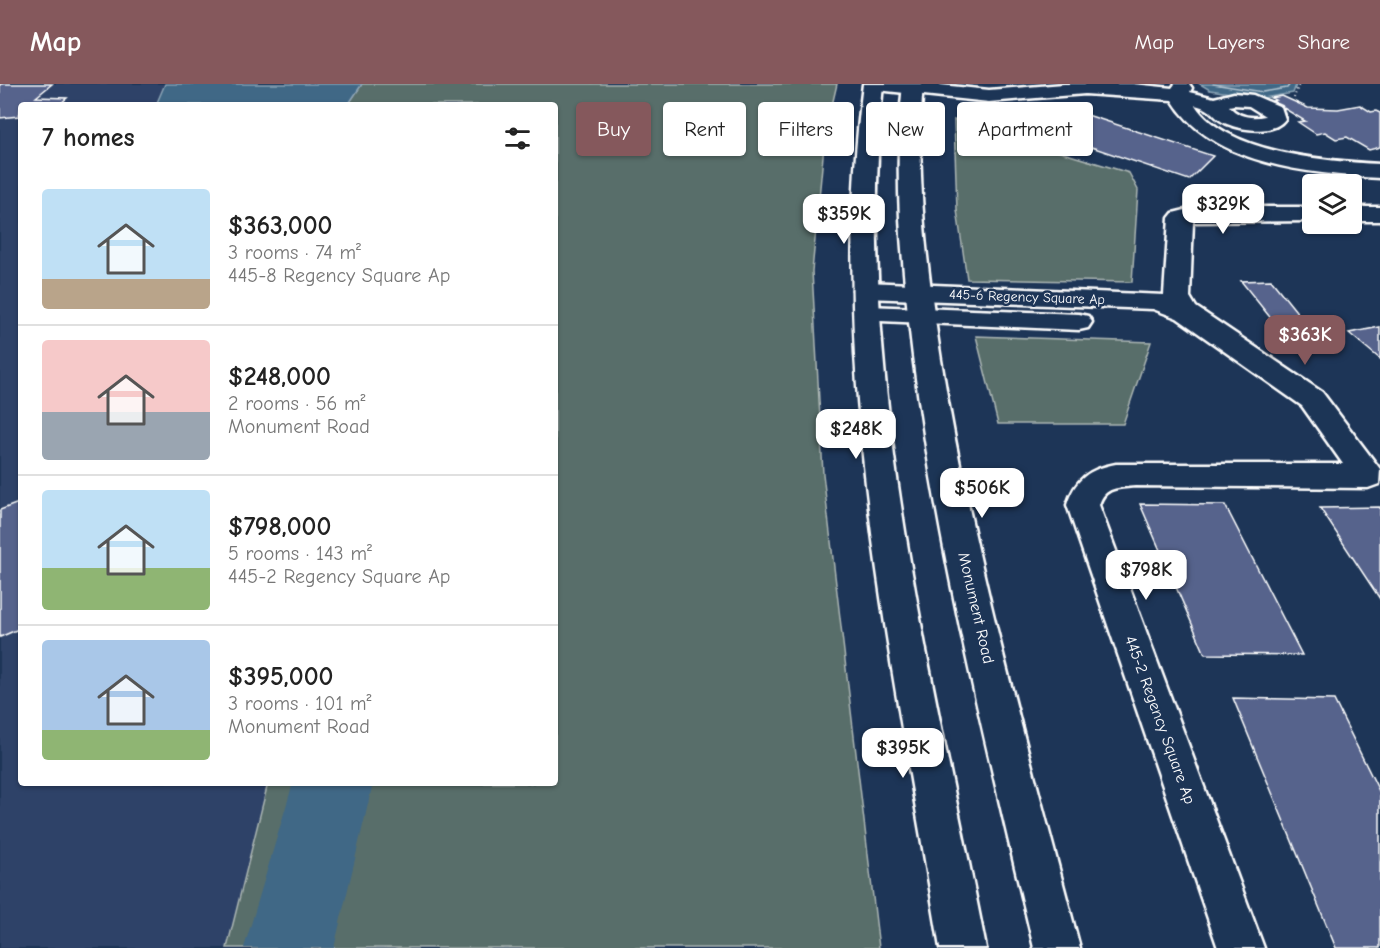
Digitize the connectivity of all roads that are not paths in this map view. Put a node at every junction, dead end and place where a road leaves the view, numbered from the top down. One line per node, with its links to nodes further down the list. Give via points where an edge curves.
1 (873, 84): 10 (street, via 867,146)
2 (878, 84): 3 (street)
3 (912, 86): 4 (street, via 989,96 1085,88); 11 (street, Monument Road, via 911,189)
4 (1182, 90): 5 (street); 6 (street, via 1185,110 1202,128 1224,141 1311,163)
5 (1219, 105)
6 (1380, 171)
7 (1302, 214): 12 (street, via 1197,214 1181,218 1177,297)
8 (1362, 214): 9 (street)
9 (1380, 214)
10 (867, 302): 11 (street, 445-6 Regency Square Ap); 14 (street, via 872,393 897,580)
11 (920, 305): 12 (street, 445-6 Regency Square Ap, via 1052,310 1156,324); 15 (street, Monument Road, via 926,362 949,486)
12 (1186, 312): 13 (street, via 1312,399)
13 (1366, 457): 16 (street, 445-2 Regency Square Ap, via 1135,474 1098,480 1086,490 1083,506)
14 (963, 948)
15 (1057, 948)
16 (1241, 948)

